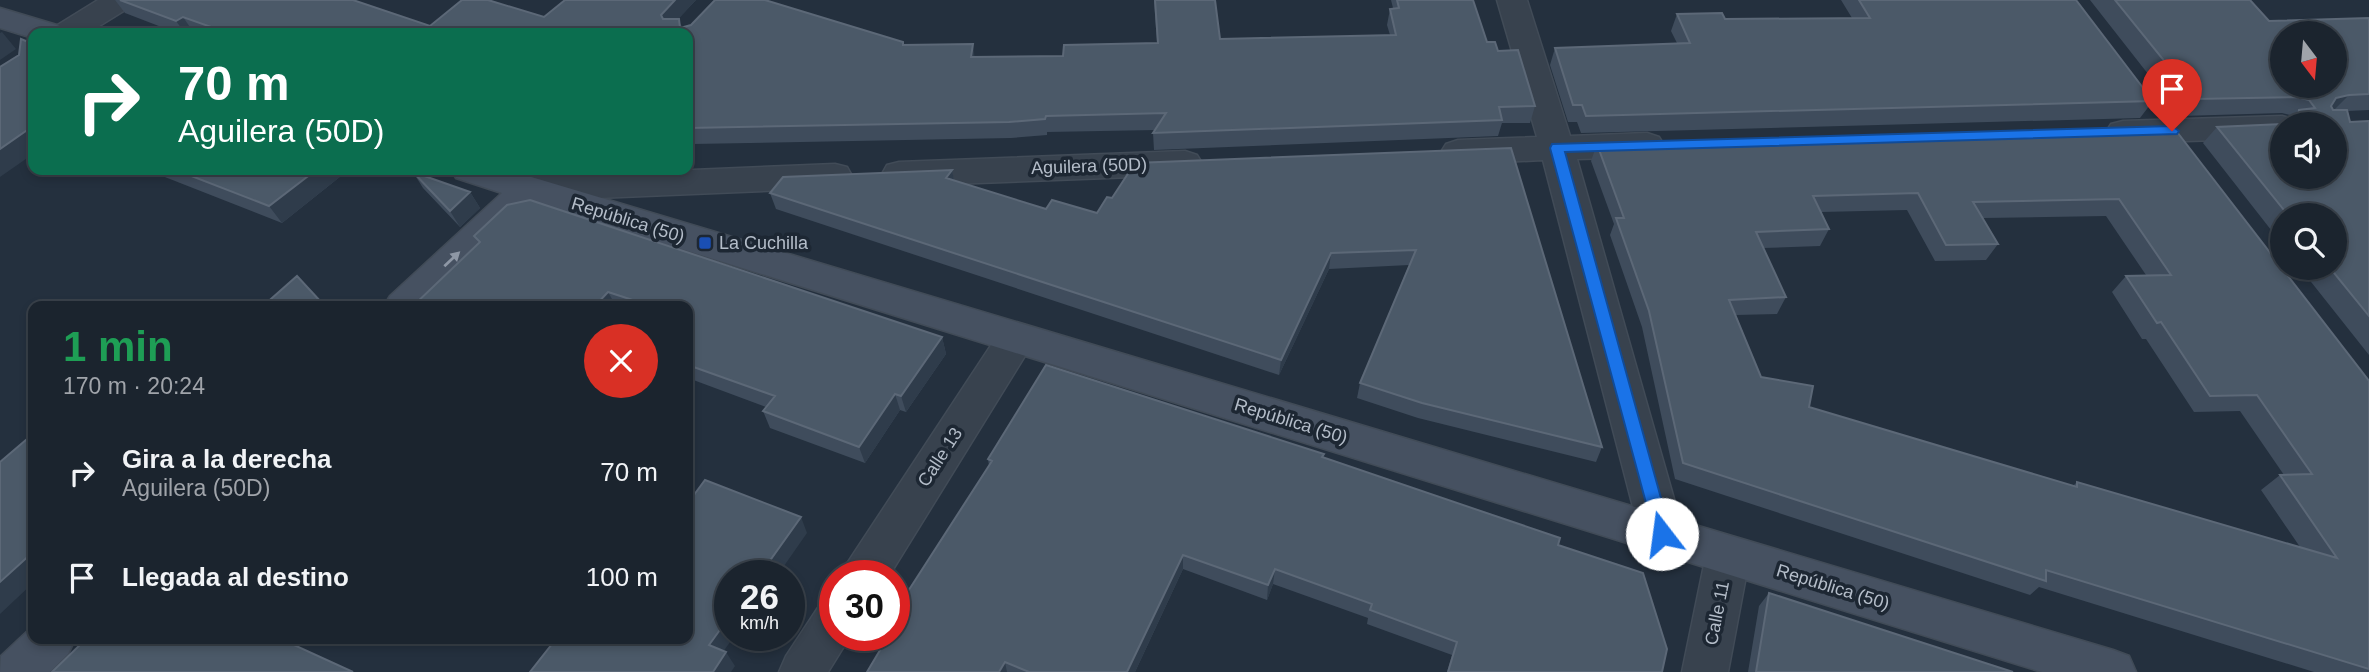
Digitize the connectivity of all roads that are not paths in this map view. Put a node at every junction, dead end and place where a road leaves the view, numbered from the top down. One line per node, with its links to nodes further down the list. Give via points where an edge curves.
1 (119, 0): 5 (street)
2 (1511, 0): 11 (street)
3 (0, 18): 4 (main road)
4 (32, 28)
5 (75, 28)
6 (2147, 98): 8 (street)
7 (2270, 127): 8 (street)
8 (2172, 131): 9 (street); 14 (street)
9 (2088, 133)
10 (1683, 144): 11 (street)
11 (1557, 148): 12 (street); 19 (street)
12 (1432, 153)
13 (1223, 161): 16 (street, Aguilera (50D), via 867,175)
14 (2197, 163)
15 (506, 175): 16 (main road, República (50))
16 (537, 179): 17 (main road, one-way to 16); 18 (main road, República (50))
17 (408, 301)
18 (1017, 338): 19 (main road, República (50)); 21 (street, Calle 13)
19 (1662, 534): 20 (main road, República (50))
20 (1728, 555): 26 (street, Calle 11); 27 (main road, República (50))
21 (874, 560)
22 (47, 644): 24 (main road)
23 (819, 646): 25 (street)
24 (17, 672)
25 (802, 672)
26 (1705, 672)
27 (2113, 672)

